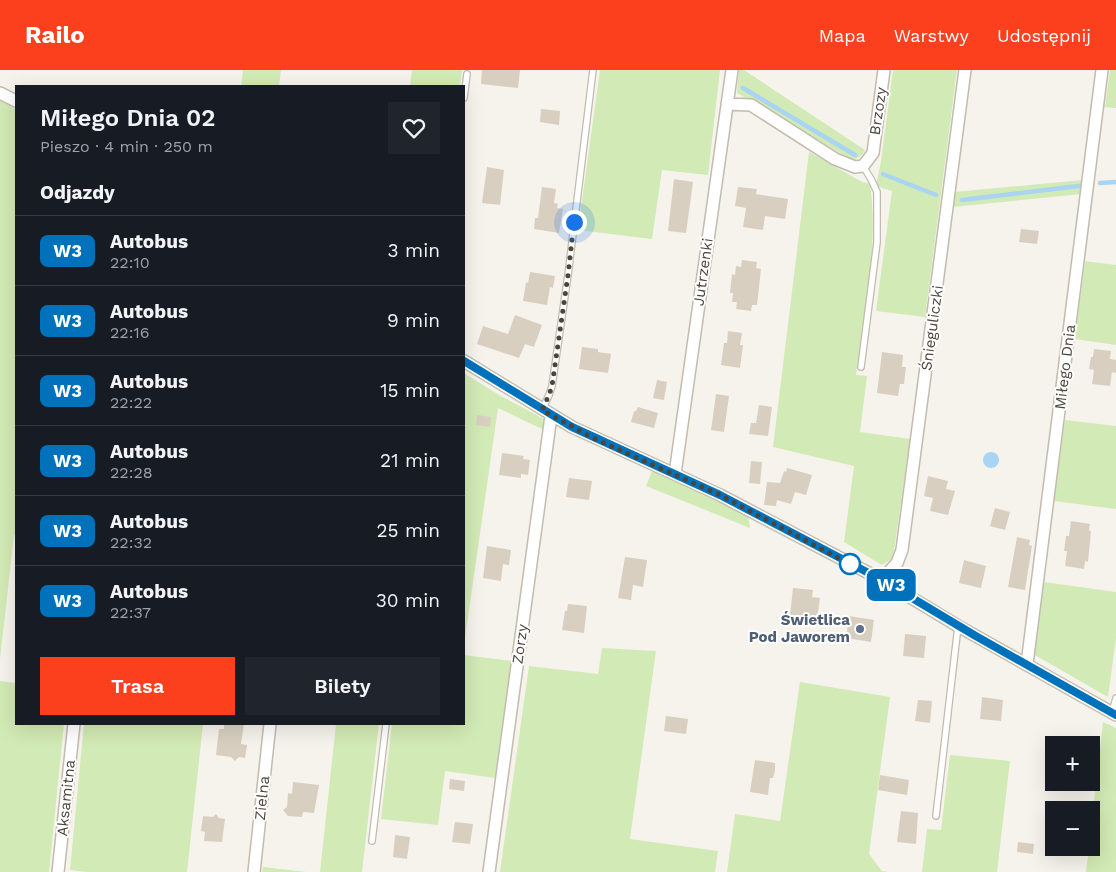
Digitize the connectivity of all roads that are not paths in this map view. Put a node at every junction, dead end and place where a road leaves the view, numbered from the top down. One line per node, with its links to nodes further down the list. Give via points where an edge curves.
1 (592, 70): 14 (lane, via 568,275)
2 (732, 70): 10 (street, Jutrzenki)
3 (884, 70): 11 (street, Brzozy, via 873,153)
4 (965, 70): 16 (street, Śnieguliczki, via 902,550 897,563)
5 (1102, 70): 18 (street, Miłego Dnia)
6 (467, 74): 7 (lane)
7 (465, 90)
8 (0, 93): 9 (street)
9 (15, 100)
10 (727, 104): 11 (street, via 751,105 835,159 855,167); 15 (street, Jutrzenki)
11 (863, 166): 13 (lane, via 876,192 877,234)
12 (465, 362): 14 (street)
13 (861, 367)
14 (546, 413): 15 (street, via 595,439); 28 (street, Zorzy)
15 (675, 474): 16 (street)
16 (882, 580): 17 (street)
17 (958, 626): 18 (street); 24 (lane)
18 (1027, 664): 20 (street)
19 (1116, 698): 20 (lane)
20 (1114, 714)
21 (74, 725): 26 (street, Aksamitna)
22 (270, 725): 27 (street, Zielna)
23 (386, 725): 25 (lane)
24 (936, 816)
25 (372, 841)
26 (58, 872)
27 (254, 872)
28 (489, 872)

